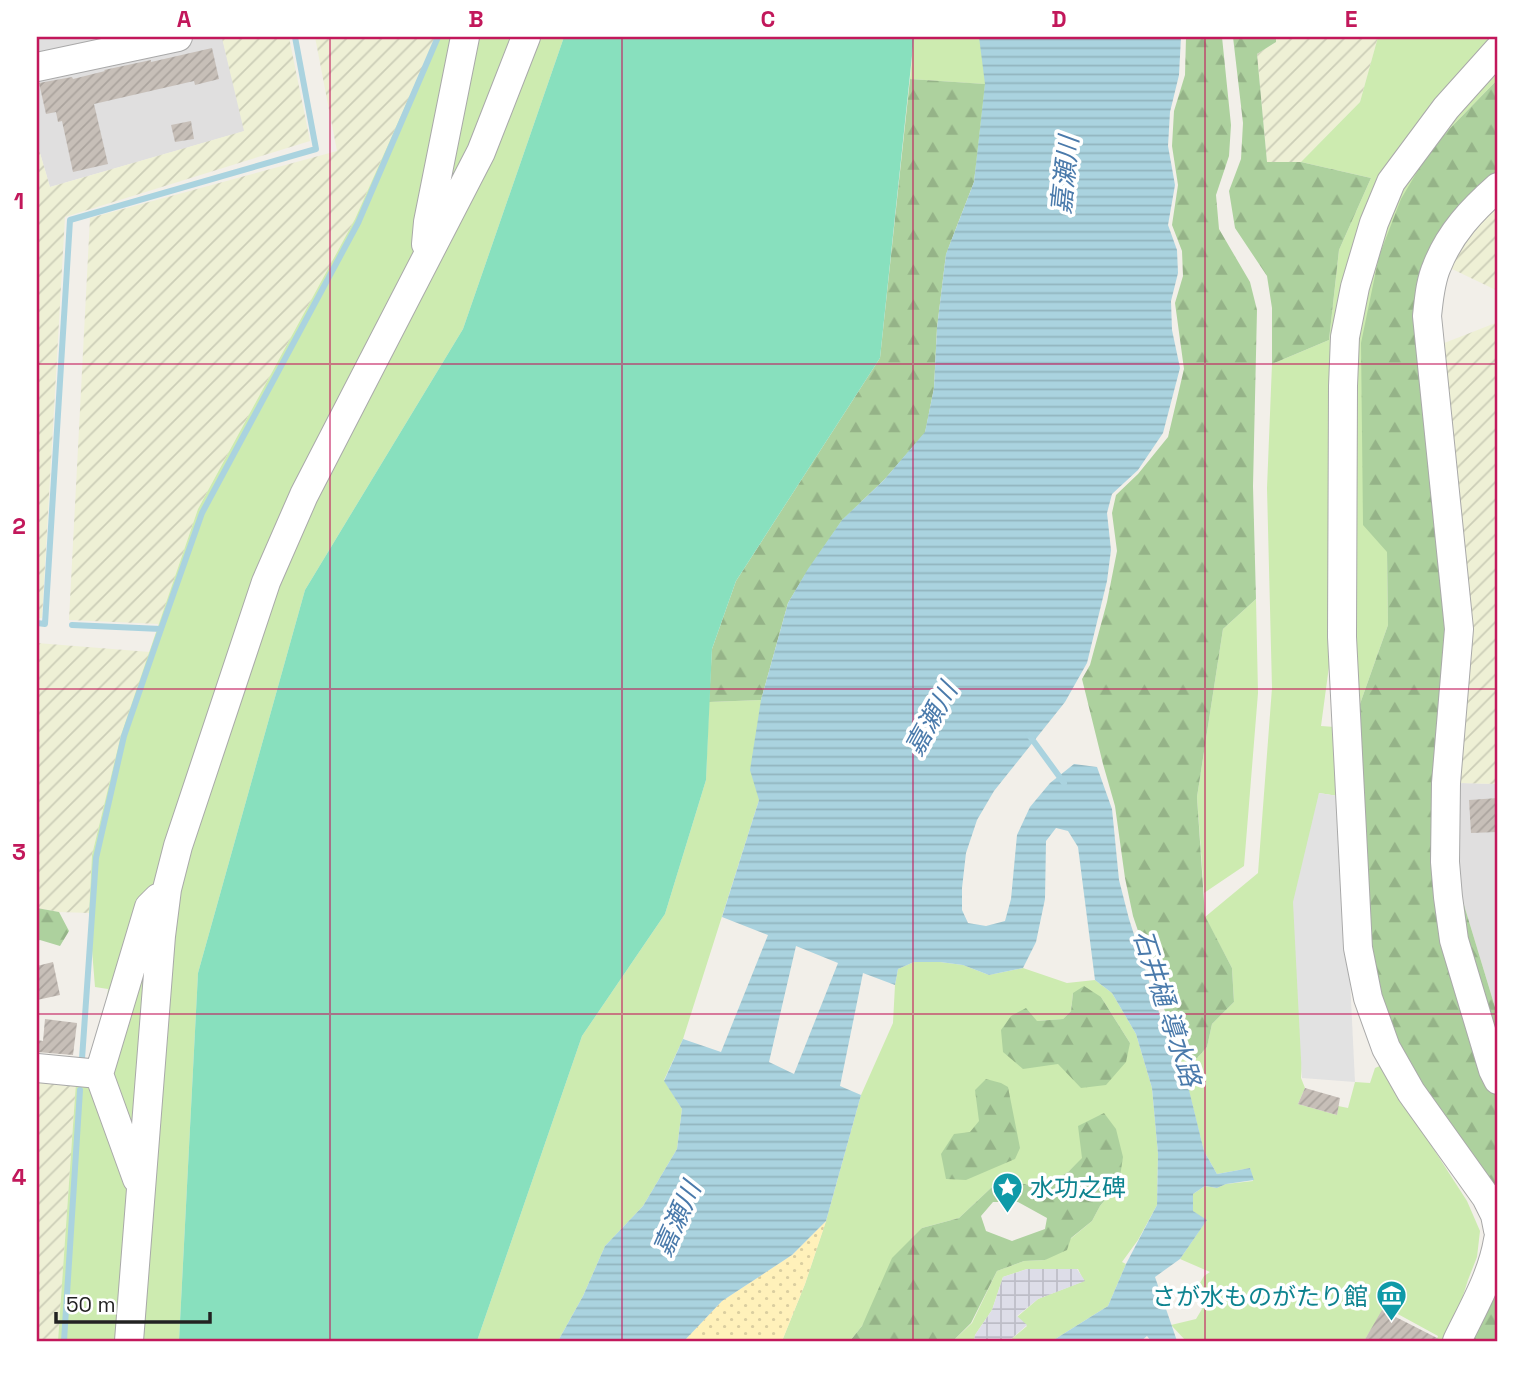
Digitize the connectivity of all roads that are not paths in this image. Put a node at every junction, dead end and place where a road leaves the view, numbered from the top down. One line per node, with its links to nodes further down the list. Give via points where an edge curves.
1 (178, 37): 5 (street)
2 (465, 37): 7 (street, via 428,222)
3 (526, 37): 7 (street, via 481,152)
4 (1498, 50): 13 (street, via 1446,108 1391,182 1354,287 1343,386 1342,637 1358,948 1368,998 1386,1048 1411,1092 1486,1197)
5 (37, 67)
6 (1498, 187): 10 (street, via 1459,225 1436,267 1427,316 1460,629 1446,783 1448,897 1454,940)
7 (424, 264): 8 (street, via 304,495 267,582)
8 (167, 889): 11 (street, via 149,906); 12 (street)
9 (37, 1068): 11 (street)
10 (1496, 1073)
11 (99, 1074): 12 (street)
12 (140, 1188): 15 (street)
13 (1498, 1230)
14 (1498, 1240): 16 (street, via 1495,1261)
15 (129, 1341)
16 (1457, 1341)

